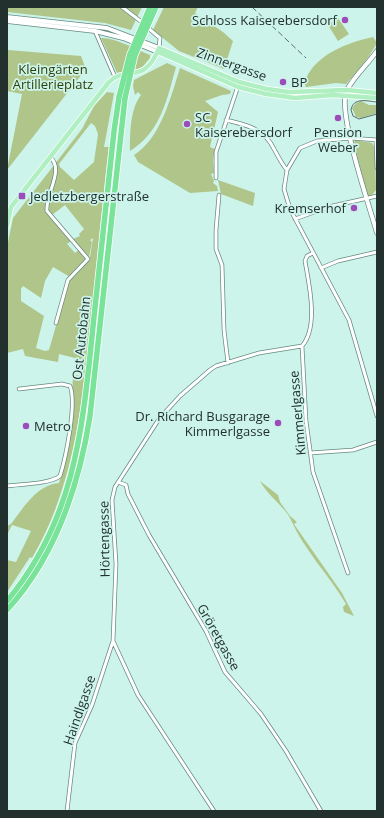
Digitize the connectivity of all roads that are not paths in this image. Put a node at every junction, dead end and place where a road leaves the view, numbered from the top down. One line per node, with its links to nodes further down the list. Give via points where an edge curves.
1 (122, 7): 7 (street, via 160,37)
2 (150, 7): 14 (highway, bridge, via 130,54)
3 (156, 7): 14 (highway, bridge, via 135,55)
4 (7, 17): 6 (main road)
5 (7, 21): 6 (main road)
6 (96, 29): 7 (main road, via 130,35); 9 (street)
7 (158, 50): 9 (main road, via 149,66 142,71); 10 (main road, Zinnergasse)
8 (377, 51): 11 (main road)
9 (115, 77): 19 (main road)
10 (238, 84): 11 (main road, Zinnergasse, via 289,92); 13 (main road, Zinnergasse, via 266,94 295,98); 16 (street)
11 (347, 90): 12 (main road, Zinnergasse); 13 (main road)
12 (377, 93)
13 (345, 96): 15 (main road, Zinnergasse); 17 (main road, via 344,104)
14 (122, 98): 45 (highway, Ost Autobahn, via 80,442 69,488 59,513); 45 (highway, Ost Autobahn, via 86,443 74,490 54,538 36,570)
15 (377, 98)
16 (226, 120): 21 (street, via 252,126 262,133 274,147); 22 (street, via 216,152)
17 (351, 138): 18 (street); 21 (street, via 312,142 300,148); 25 (main road)
18 (377, 140): 20 (street)
19 (50, 157): 26 (main road); 33 (street, via 56,169 47,201 47,211 88,256 68,280)
20 (377, 168)
21 (287, 170): 27 (street, via 284,189)
22 (216, 178)
23 (220, 195): 35 (street, via 216,249 222,265)
24 (377, 196): 25 (street)
25 (366, 199): 27 (street, via 328,207); 29 (main road)
26 (9, 207): 28 (main road)
27 (295, 218): 31 (street)
28 (7, 226)
29 (377, 233)
30 (377, 252): 32 (street, via 338,261)
31 (313, 253): 32 (street); 34 (street, Kimmerlgasse, via 307,256 305,261 312,323)
32 (321, 268): 37 (street, via 349,320)
33 (56, 323)
34 (302, 346): 35 (street, Hörtengasse, via 259,353); 39 (street, Kimmerlgasse)
35 (228, 363): 40 (street, Hörtengasse, via 210,370 180,396 159,420)
36 (19, 389): 43 (street, via 62,384 70,386 72,401 69,434 60,476 56,479)
37 (377, 416)
38 (377, 442): 39 (street, via 353,450)
39 (310, 453): 44 (street, Kimmerlgasse, via 313,472)
40 (123, 475): 41 (street, Hörtengasse); 42 (street, Gröretgasse)
41 (118, 482): 42 (street); 48 (street, Hörtengasse, via 112,500 116,564)
42 (126, 485): 51 (street, Gröretgasse, via 148,536 206,631 226,672 265,720)
43 (7, 486)
44 (348, 573)
45 (16, 594): 46 (highway); 47 (highway)
46 (7, 600)
47 (7, 610)
48 (113, 641): 49 (street, Haindlgasse, via 92,705 75,743); 50 (street, Hörtengasse, via 138,695)
49 (67, 811)
50 (214, 811)
51 (321, 811)

